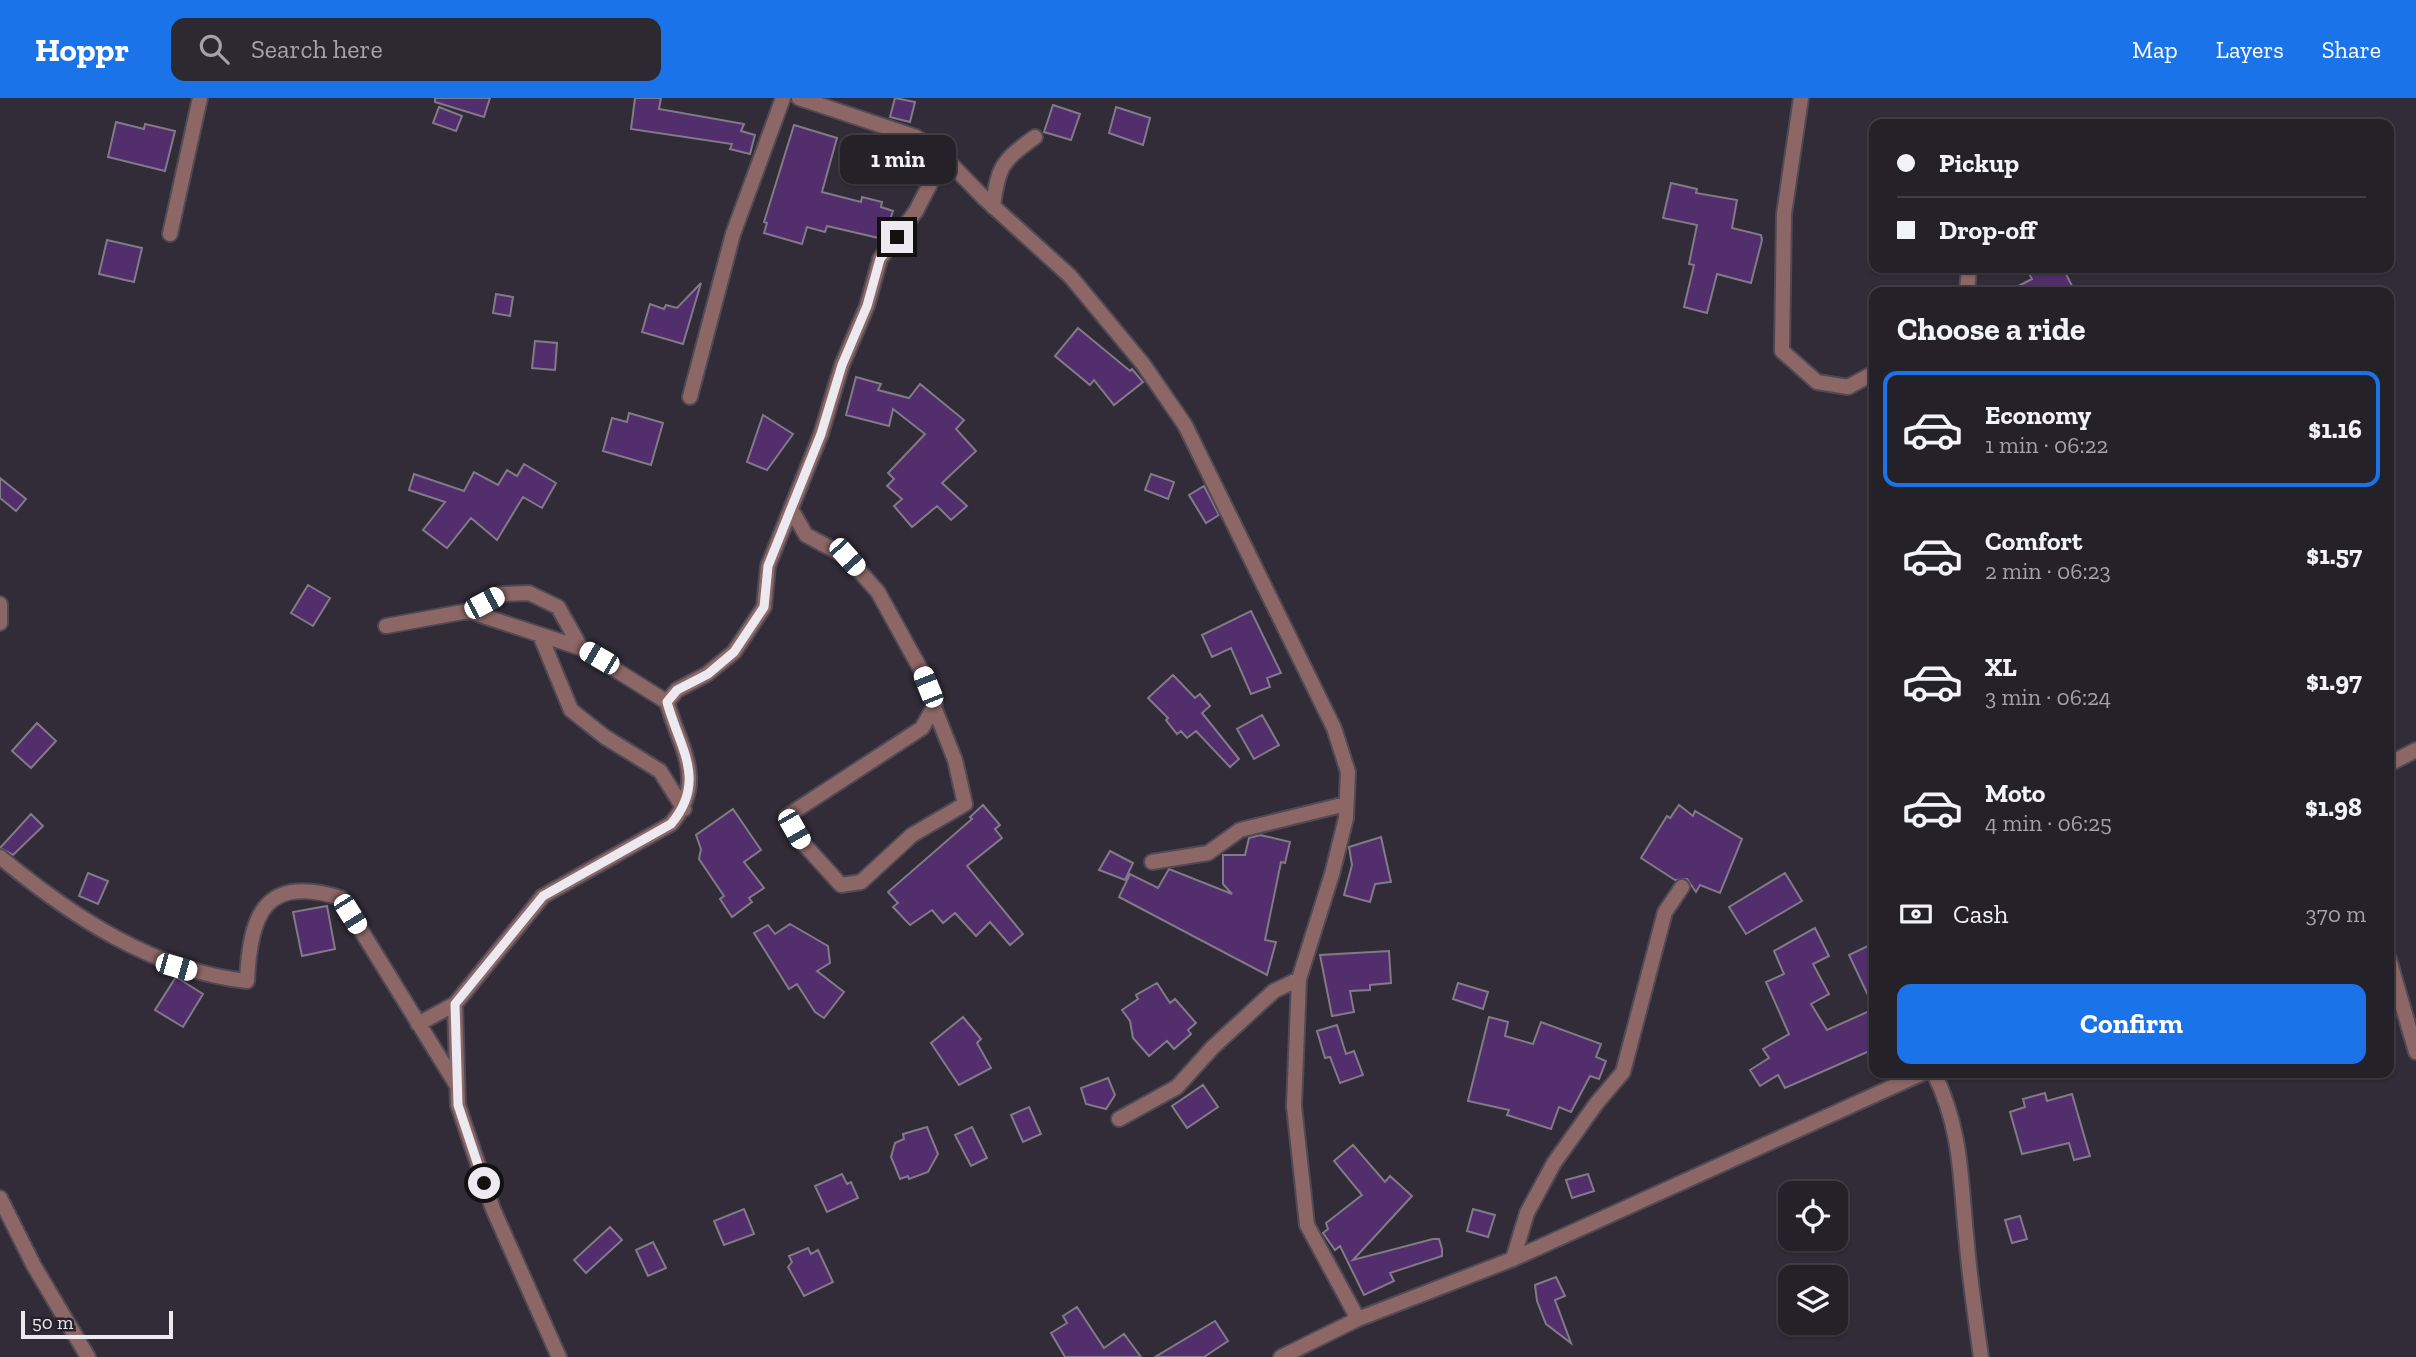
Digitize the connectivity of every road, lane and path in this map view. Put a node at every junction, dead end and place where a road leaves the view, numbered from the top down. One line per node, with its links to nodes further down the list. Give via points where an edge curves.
1 (200, 98): 8 (street)
2 (783, 98): 10 (street, via 733,234)
3 (799, 98): 6 (street, via 916,137)
4 (1801, 98): 9 (street, via 1784,214 1782,351 1817,382 1847,387)
5 (1035, 137): 7 (street, via 1007,158 997,180)
6 (944, 157): 7 (street); 11 (street, via 916,211 880,259)
7 (993, 207): 22 (street, via 1070,276 1143,364 1185,425 1334,728 1348,772)
8 (170, 234)
9 (1869, 376)
10 (690, 397)
11 (792, 511): 18 (street, via 768,566 764,607 734,652 708,674 677,690); 19 (street, via 806,535 847,557 878,592 921,670)
12 (0, 604): 14 (street)
13 (468, 611): 15 (street); 16 (street); 17 (street, via 501,594 529,593 558,607)
14 (0, 623)
15 (386, 626)
16 (540, 635): 17 (street); 23 (street, via 571,710 660,771)
17 (581, 648): 18 (street)
18 (667, 702): 23 (street, via 689,759)
19 (934, 707): 19 (street, via 922,728 787,816 802,842 841,886 861,882 912,835 965,804 956,760)
20 (2416, 750): 21 (street)
21 (2394, 761)
22 (1346, 804): 25 (street, via 1240,830 1208,853); 28 (street, via 1332,874)
23 (684, 809): 29 (street, via 671,824 543,896)
24 (0, 857): 30 (street, via 53,898 127,943 176,967 247,981 250,938 271,900 290,889 316,890 341,898)
25 (1153, 862)
26 (1682, 887): 37 (street, via 1665,912 1623,1072 1553,1163 1527,1213)
27 (2394, 976): 31 (street)
28 (1299, 979): 35 (street, via 1274,991 1213,1046 1177,1087); 38 (street, via 1294,1106 1307,1225)
29 (455, 1004): 30 (street); 34 (street)
30 (418, 1024): 34 (street)
31 (2416, 1052)
32 (1912, 1078): 37 (street)
33 (1936, 1078): 42 (street, via 1948,1102 1962,1161 1966,1244)
34 (457, 1087): 40 (street, via 458,1105 493,1209)
35 (1119, 1119)
36 (0, 1198): 39 (street)
37 (1513, 1259): 38 (street)
38 (1358, 1319): 41 (street)
39 (88, 1357)
40 (559, 1357)
41 (1281, 1357)
42 (1981, 1357)

